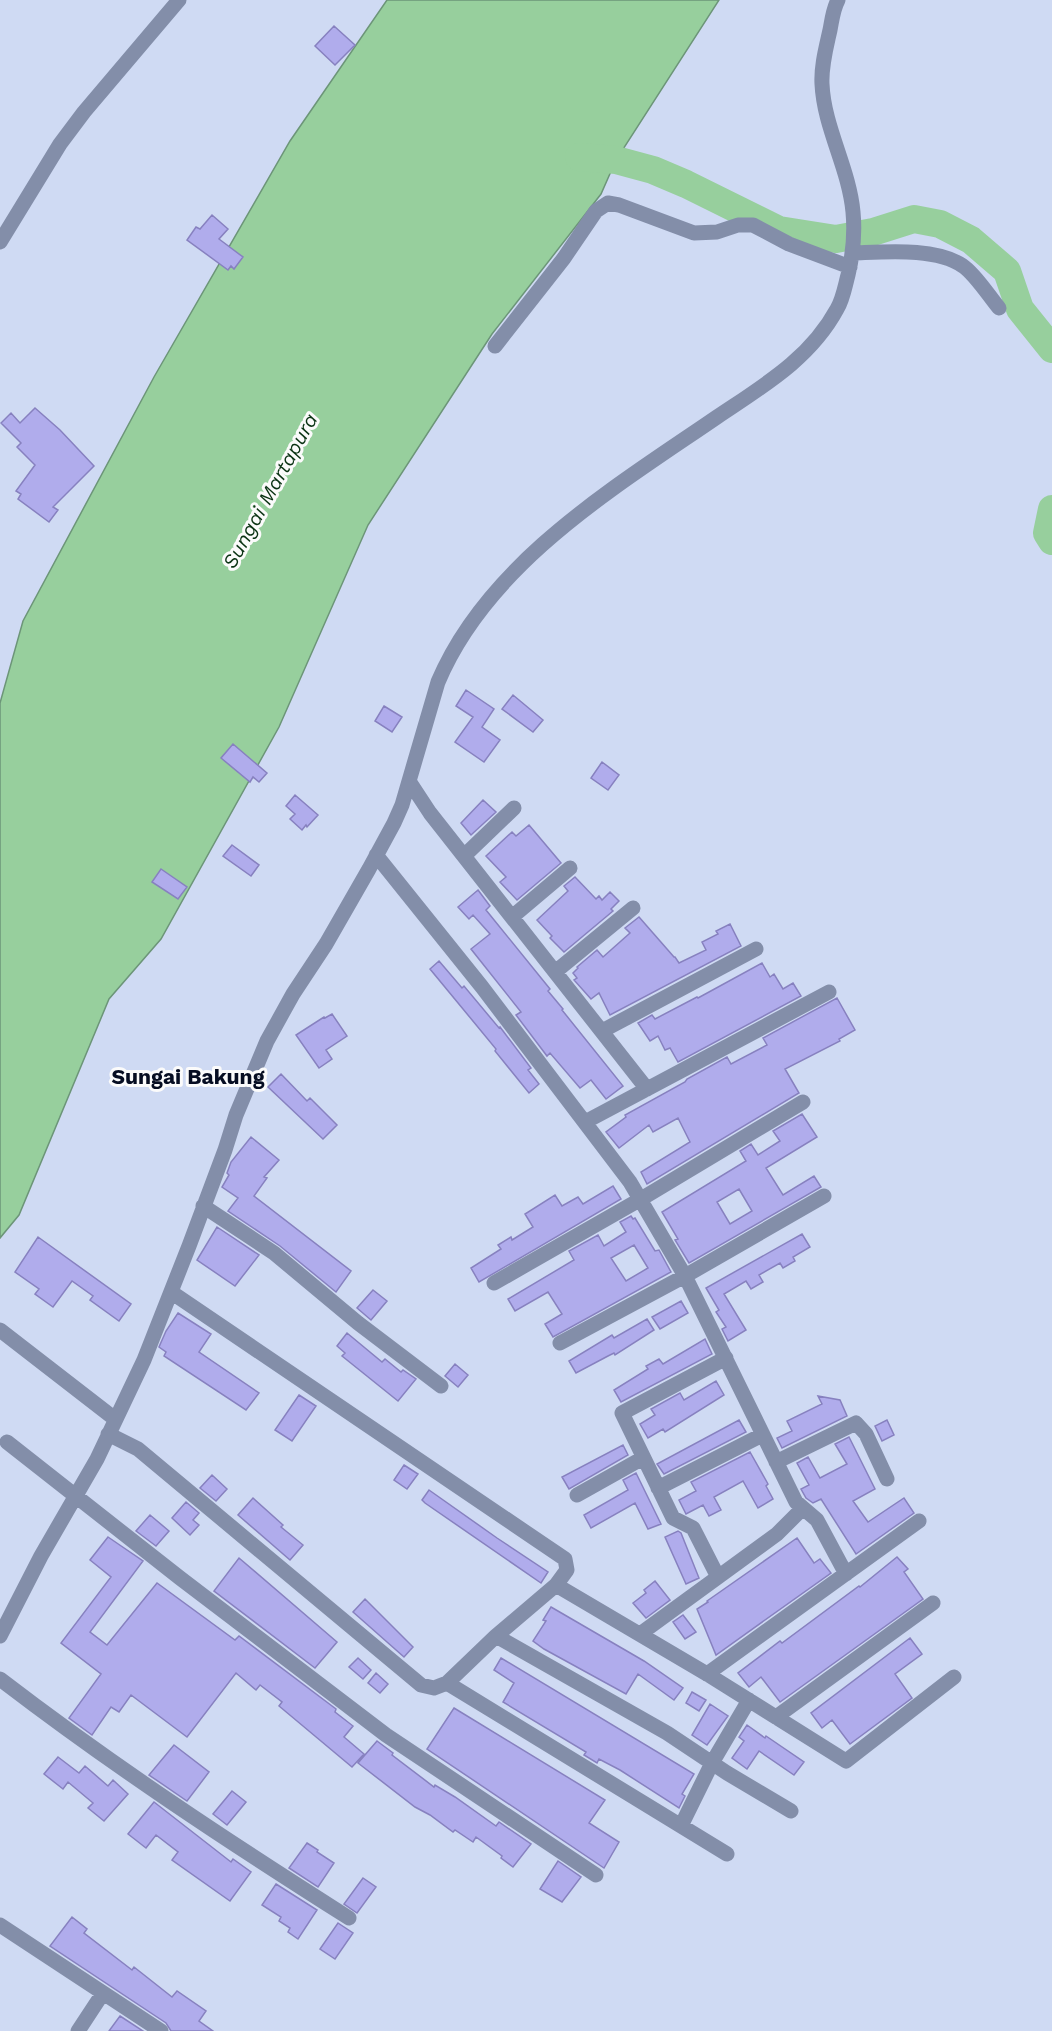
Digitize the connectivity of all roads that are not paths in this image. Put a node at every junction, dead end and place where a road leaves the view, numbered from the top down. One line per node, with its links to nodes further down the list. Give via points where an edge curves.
1 (179, 0): 3 (street, via 72,128)
2 (838, 0): 4 (street, via 824,52 822,84 854,210)
3 (0, 242)
4 (852, 254): 5 (street, via 905,252 952,260 970,272); 6 (street, via 789,244 753,225 694,233 608,203 597,211); 7 (street, via 838,308 813,345 775,379 569,521 525,560 487,602 445,667)
5 (999, 308)
6 (495, 346)
7 (409, 781): 9 (street, via 402,805); 10 (street)
8 (514, 808): 10 (street)
9 (376, 855): 20 (street); 23 (street, via 267,1041)
10 (464, 856): 13 (street)
11 (570, 868): 13 (street)
12 (633, 908): 15 (street)
13 (512, 917): 15 (street)
14 (756, 949): 17 (street)
15 (555, 972): 17 (street)
16 (830, 992): 18 (street)
17 (602, 1031): 18 (street)
18 (647, 1089): 20 (street)
19 (803, 1102): 22 (street)
20 (585, 1122): 22 (street)
21 (824, 1196): 24 (street)
22 (641, 1199): 24 (street); 25 (street)
23 (203, 1206): 26 (street); 30 (street, via 274,1253)
24 (685, 1276): 28 (street); 29 (street)
25 (494, 1284)
26 (171, 1292): 31 (street); 45 (street, via 565,1559 567,1570)
27 (0, 1330): 31 (street)
28 (560, 1343)
29 (726, 1358): 33 (street); 35 (street, via 622,1413)
30 (441, 1386)
31 (115, 1419): 32 (street)
32 (108, 1434): 40 (street); 53 (street, via 138,1449 421,1685 434,1688)
33 (762, 1435): 36 (street); 38 (street)
34 (7, 1442): 40 (street)
35 (643, 1458): 38 (street); 39 (street)
36 (776, 1462): 37 (street, via 856,1423 866,1434); 41 (street)
37 (886, 1479)
38 (658, 1488): 44 (street, via 673,1518 693,1528)
39 (577, 1496)
40 (76, 1497): 48 (street); 60 (street, via 386,1735)
41 (803, 1508): 43 (street, via 817,1520); 44 (street, via 777,1534)
42 (919, 1521): 43 (street)
43 (846, 1574): 50 (street)
44 (718, 1577): 47 (street)
45 (556, 1585): 47 (street); 49 (street)
46 (933, 1603): 55 (street)
47 (640, 1634): 50 (street)
48 (0, 1636)
49 (496, 1636): 53 (street); 56 (street, via 667,1733)
50 (707, 1674): 54 (street)
51 (954, 1677): 55 (street, via 846,1761)
52 (0, 1679): 61 (street, via 167,1801)
53 (447, 1683): 58 (street)
54 (749, 1701): 55 (street); 56 (street)
55 (776, 1717)
56 (712, 1763): 57 (street); 58 (street)
57 (792, 1811)
58 (681, 1826): 59 (street)
59 (727, 1854)
60 (596, 1875)
61 (349, 1918)
62 (0, 1925): 63 (street)
63 (103, 1993): 64 (street); 65 (street)
64 (78, 2031)
65 (161, 2031)

